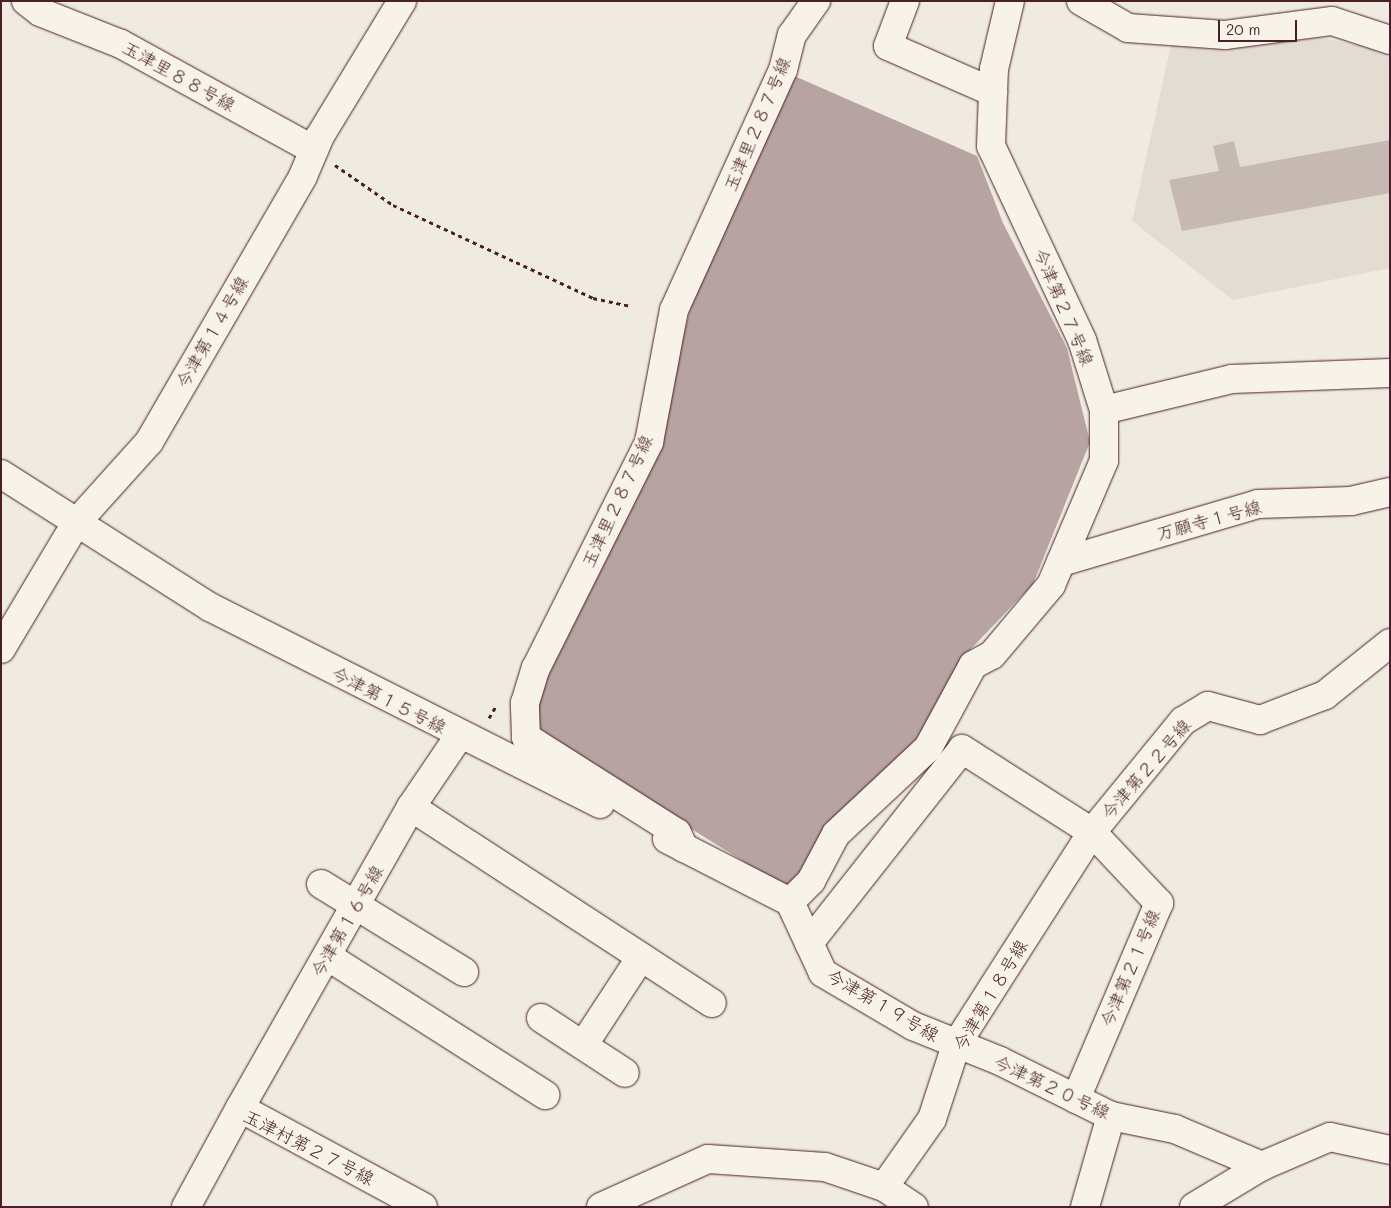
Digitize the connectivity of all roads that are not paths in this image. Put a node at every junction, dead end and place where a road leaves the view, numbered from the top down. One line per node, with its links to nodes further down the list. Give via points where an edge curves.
1 (402, 1): 9 (street, 今津第１４号線)
2 (816, 1): 21 (street, 玉津里２８７号線, via 792,35 783,70 674,310 649,442 536,668 525,703 526,737 677,833)
3 (905, 1): 8 (street, via 888,46)
4 (1010, 1): 8 (street, 今津第２７号線)
5 (1081, 1): 7 (street, via 1128,28 1225,35 1332,22)
6 (33, 7): 9 (street, 玉津里８８号線, via 121,44)
7 (1390, 40)
8 (993, 92): 11 (street, 今津第２７号線, via 991,146 1082,340)
9 (314, 150): 14 (street, 今津第１４号線, via 149,442)
10 (1390, 373): 11 (street, via 1232,379)
11 (1104, 410): 15 (street, 今津第２７号線, via 1104,461)
12 (1, 474): 14 (street, 今津第１５号線)
13 (1390, 492): 15 (street, 万願寺１号線, via 1351,501 1258,504)
14 (76, 523): 17 (street, 今津第１４号線); 18 (street, 今津第１５号線, via 210,607)
15 (1061, 562): 23 (street, 今津第２７号線, via 1051,584 998,662 973,665 928,748 836,834 811,881)
16 (1390, 643): 20 (street, 今津第２２号線, via 1325,695 1260,720 1208,706 1183,721)
17 (1, 649)
18 (459, 736): 19 (street, 今津第１６号線); 21 (street, 今津第１５号線, via 477,740)
19 (412, 807): 24 (street, 今津第１６号線); 27 (street)
20 (1092, 832): 25 (street, 今津第２１号線, via 962,750); 32 (street, 今津第１８号線); 35 (street, 今津第２１号線, via 1159,903)
21 (684, 848): 23 (street, 今津第１５号線)
22 (321, 884): 24 (street)
23 (790, 902): 25 (street, 今津第１９号線)
24 (356, 904): 26 (street, 今津第１６号線); 28 (street)
25 (809, 943): 32 (street, 今津第１９号線, via 823,973)
26 (327, 956): 34 (street); 36 (street, 今津第１６号線)
27 (641, 957): 29 (street); 31 (street)
28 (464, 972)
29 (712, 1003)
30 (541, 1018): 31 (street)
31 (584, 1044): 33 (street)
32 (956, 1046): 35 (street, 今津第２０号線); 40 (street, 今津第１８号線, via 932,1119)
33 (625, 1073)
34 (545, 1095)
35 (1076, 1098): 37 (street, 今津第２０号線)
36 (240, 1108): 41 (street, 玉津村第２７号線); 42 (street, 玉津村第２７号線)
37 (1111, 1116): 39 (street, 今津第２０号線, via 1175,1129); 45 (street)
38 (1390, 1150): 39 (street, via 1330,1137)
39 (1262, 1166): 46 (street)
40 (884, 1187): 43 (street, via 825,1167 708,1159); 44 (street)
41 (186, 1207)
42 (423, 1207)
43 (601, 1207)
44 (914, 1207)
45 (1085, 1207)
46 (1194, 1207)

